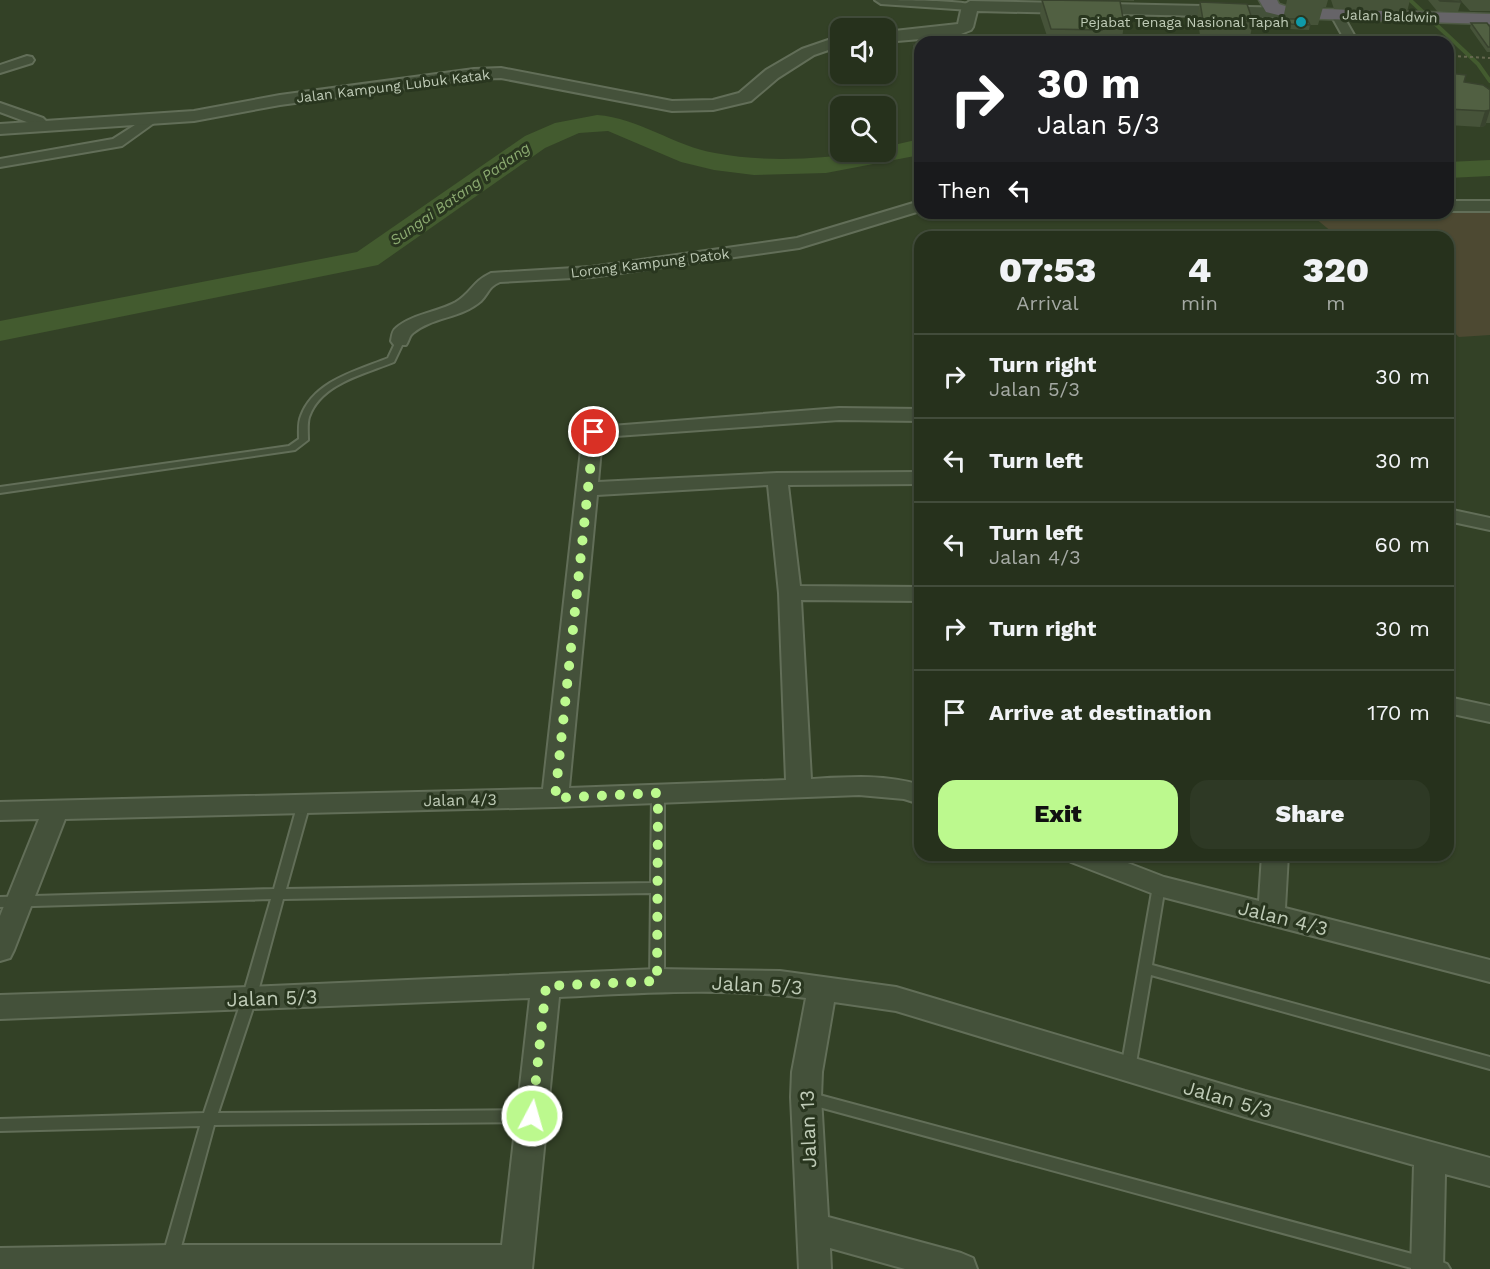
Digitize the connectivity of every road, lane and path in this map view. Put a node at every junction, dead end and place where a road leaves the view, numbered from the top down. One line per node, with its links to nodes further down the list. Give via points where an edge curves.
1 (881, 0): 4 (street)
2 (1007, 4): 3 (street); 4 (street)
3 (1154, 5): 5 (street, via 1252,13)
4 (970, 6): 8 (street, via 965,27 957,31)
5 (1277, 7): 6 (highway, Jalan Baldwin)
6 (1336, 15): 7 (highway, Jalan Baldwin); 9 (street)
7 (1490, 19)
8 (896, 36)
9 (1348, 36)
10 (830, 44): 16 (street, Jalan Kampung Lubuk Katak, via 808,52 772,74 745,97 713,105 672,106 501,73 463,75)
11 (1454, 57): 12 (path)
12 (1490, 58)
13 (27, 60): 14 (street)
14 (0, 69)
15 (0, 107): 17 (street, via 40,122)
16 (149, 120): 17 (street, Jalan Kampung Lubuk Katak); 19 (street, via 117,143)
17 (38, 126): 18 (street, Jalan Kampung Lubuk Katak)
18 (0, 129)
19 (0, 163)
20 (1454, 206): 21 (street)
21 (1490, 206)
22 (914, 209): 23 (street, Lorong Kampung Datok, via 799,243 591,272 497,277 483,282 475,297 459,307 402,332)
23 (400, 341): 28 (lane, via 390,360 321,393 304,417 303,440 292,448)
24 (914, 415): 27 (street, via 839,414 594,432)
25 (914, 478): 26 (street)
26 (777, 480): 27 (street); 31 (street)
27 (588, 489): 38 (street)
28 (0, 490)
29 (1454, 516): 30 (street)
30 (1490, 524)
31 (790, 593): 32 (street); 35 (street)
32 (914, 594)
33 (1454, 706): 34 (street)
34 (1490, 714)
35 (799, 789): 36 (street, Jalan 4/3); 37 (street, Jalan 4/3, via 859,786)
36 (658, 793): 38 (street, Jalan 4/3); 45 (lane)
37 (914, 793)
38 (555, 798): 39 (street, Jalan 4/3)
39 (304, 803): 40 (street, Jalan 4/3); 46 (lane)
40 (56, 810): 41 (street, Jalan 4/3); 47 (street)
41 (0, 811)
42 (1095, 861): 44 (street, Jalan 4/3)
43 (1275, 861): 48 (street)
44 (1159, 886): 48 (street, Jalan 4/3); 50 (lane)
45 (657, 888): 46 (lane); 52 (lane)
46 (279, 894): 47 (lane); 55 (lane)
47 (10, 902): 49 (street)
48 (1271, 915): 51 (street, Jalan 4/3)
49 (0, 950)
50 (1145, 968): 57 (lane); 58 (lane)
51 (1490, 971)
52 (657, 981): 53 (street, Jalan 5/3); 54 (street, Jalan 5/3, via 780,982)
53 (546, 986): 55 (street, Jalan 5/3); 60 (street)
54 (822, 990): 58 (street, Jalan 5/3, via 896,999); 59 (street, Jalan 13)
55 (249, 999): 56 (street, Jalan 5/3); 61 (lane)
56 (0, 1007)
57 (1490, 1063)
58 (1128, 1070): 63 (street, Jalan 5/3)
59 (806, 1097): 65 (street, Jalan 13); 69 (lane)
60 (532, 1116): 61 (lane); 68 (street)
61 (209, 1119): 62 (lane); 67 (lane)
62 (0, 1125)
63 (1430, 1156): 64 (street, Jalan 5/3); 69 (street)
64 (1490, 1172)
65 (813, 1228): 70 (street, Jalan 13); 71 (street)
66 (0, 1264): 67 (street)
67 (169, 1265): 68 (street)
68 (517, 1265)
69 (1432, 1268)
70 (815, 1269)
71 (961, 1269)

